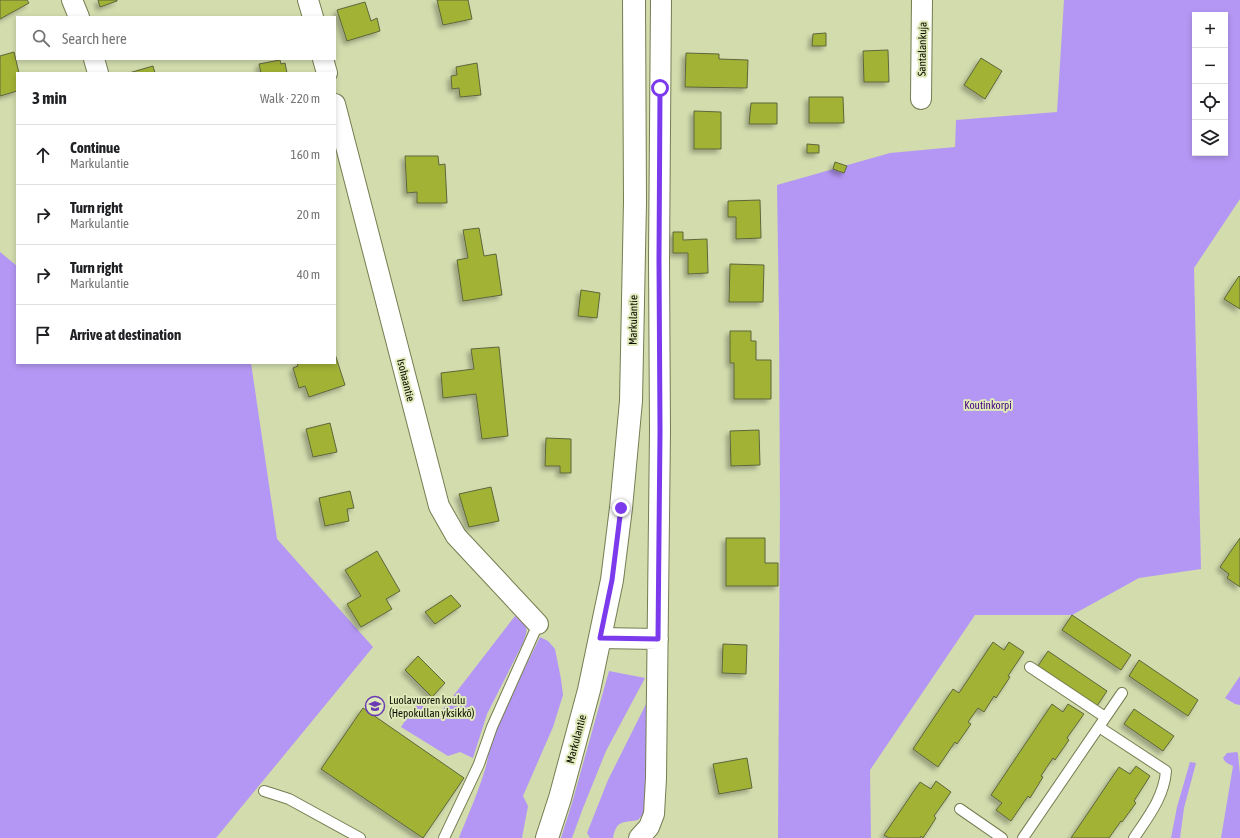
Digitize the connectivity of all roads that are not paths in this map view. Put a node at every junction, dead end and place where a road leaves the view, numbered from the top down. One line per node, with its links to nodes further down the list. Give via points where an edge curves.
1 (72, 0): 6 (street)
2 (308, 0): 7 (street)
3 (634, 0): 15 (main road, Markulantie, via 635,202 631,401 612,580)
4 (661, 0): 16 (street)
5 (922, 0): 12 (street, Santalankuja)
6 (79, 16)
7 (313, 16)
8 (94, 60): 10 (street)
9 (323, 60): 11 (street)
10 (98, 72)
11 (327, 72)
12 (921, 99)
13 (336, 108): 14 (street, Isohaantie, via 439,506 456,536)
14 (538, 624): 24 (lane, via 492,727 479,764)
15 (600, 638): 16 (street); 25 (main road, Markulantie, via 576,740)
16 (658, 639): 26 (street, via 654,814 649,827)
17 (1030, 668): 19 (lane)
18 (1122, 692): 19 (lane)
19 (1105, 717): 20 (lane)
20 (1099, 727): 28 (lane); 29 (lane, via 1166,771 1157,802)
21 (264, 791): 23 (lane, via 289,799)
22 (960, 809): 27 (lane)
23 (360, 838)
24 (444, 838)
25 (547, 838)
26 (639, 838)
27 (1002, 838)
28 (1023, 838)
29 (1134, 838)

